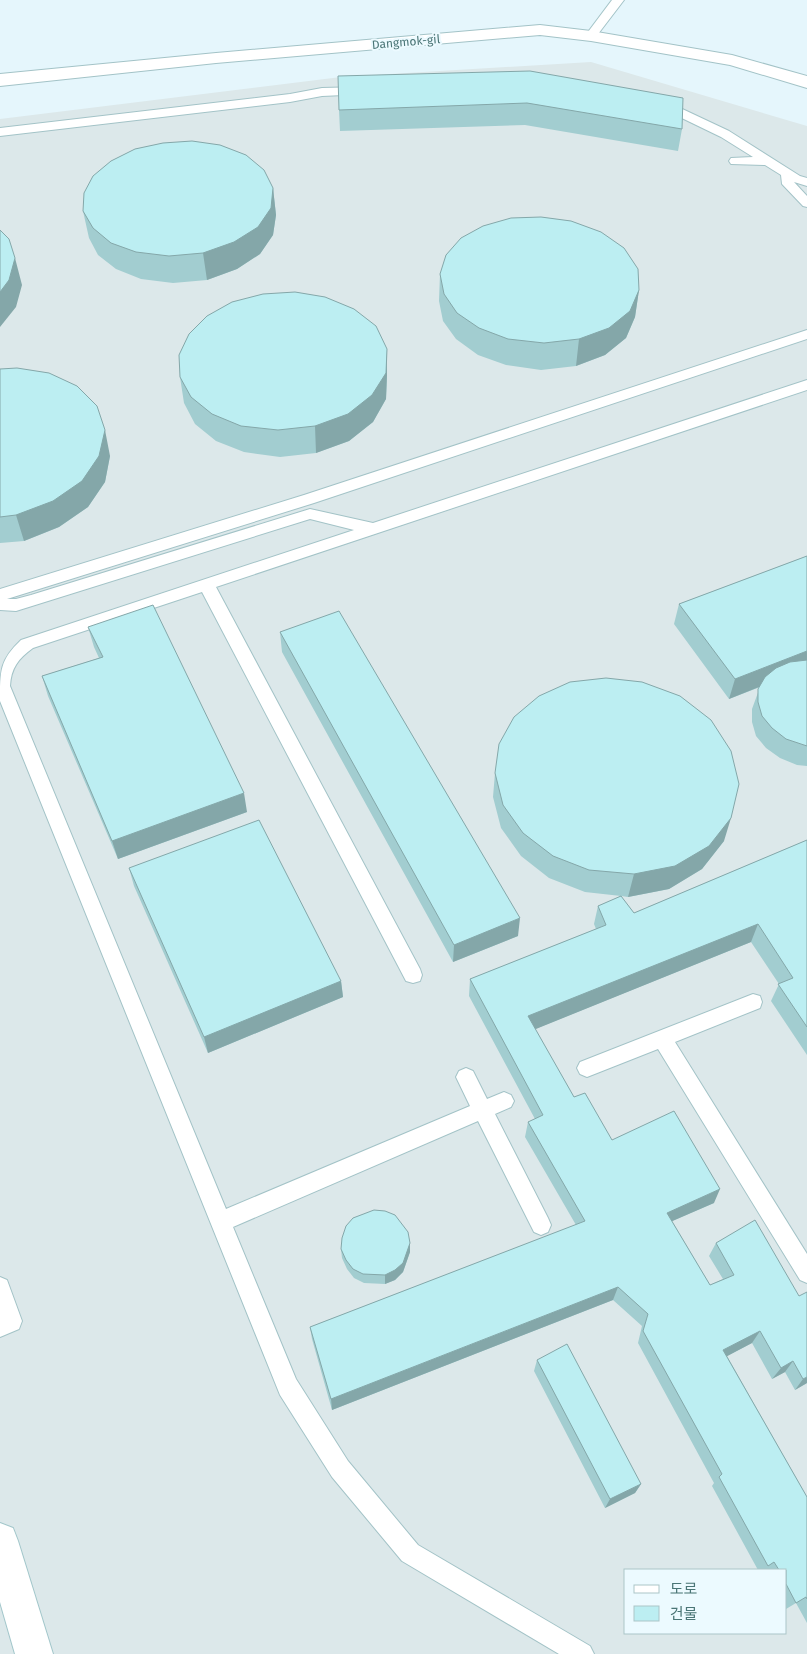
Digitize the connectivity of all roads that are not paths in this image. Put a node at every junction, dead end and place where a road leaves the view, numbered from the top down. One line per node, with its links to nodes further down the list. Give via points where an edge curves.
1 (618, 0): 2 (lane)
2 (590, 36): 3 (street, Dangmok-gil, via 540,30); 4 (street, Dangmok-gil, via 732,60)
3 (0, 80)
4 (807, 82)
5 (371, 91): 7 (lane, via 322,92)
6 (649, 99): 9 (lane, via 725,134)
7 (0, 132)
8 (735, 161): 9 (lane)
9 (767, 161): 10 (lane)
10 (787, 174): 11 (lane); 12 (lane, via 786,181)
11 (807, 182)
12 (807, 203)
13 (807, 334): 17 (lane, via 309,499)
14 (807, 385): 15 (lane)
15 (374, 528): 16 (lane); 18 (lane, via 310,514 31,601 16,605)
16 (206, 584): 19 (lane); 26 (lane, via 27,644 12,654 2,671 2,686)
17 (0, 595)
18 (0, 604)
19 (413, 975)
20 (753, 1002): 21 (lane)
21 (662, 1038): 22 (lane); 28 (lane)
22 (587, 1068)
23 (466, 1077): 25 (lane)
24 (504, 1101): 25 (lane)
25 (482, 1110): 26 (lane); 27 (lane)
26 (220, 1222): 33 (lane, via 288,1387 340,1470 410,1553)
27 (541, 1225)
28 (807, 1273)
29 (0, 1287): 30 (lane, via 11,1321)
30 (0, 1326)
31 (0, 1541): 32 (street)
32 (34, 1654)
33 (582, 1654)

